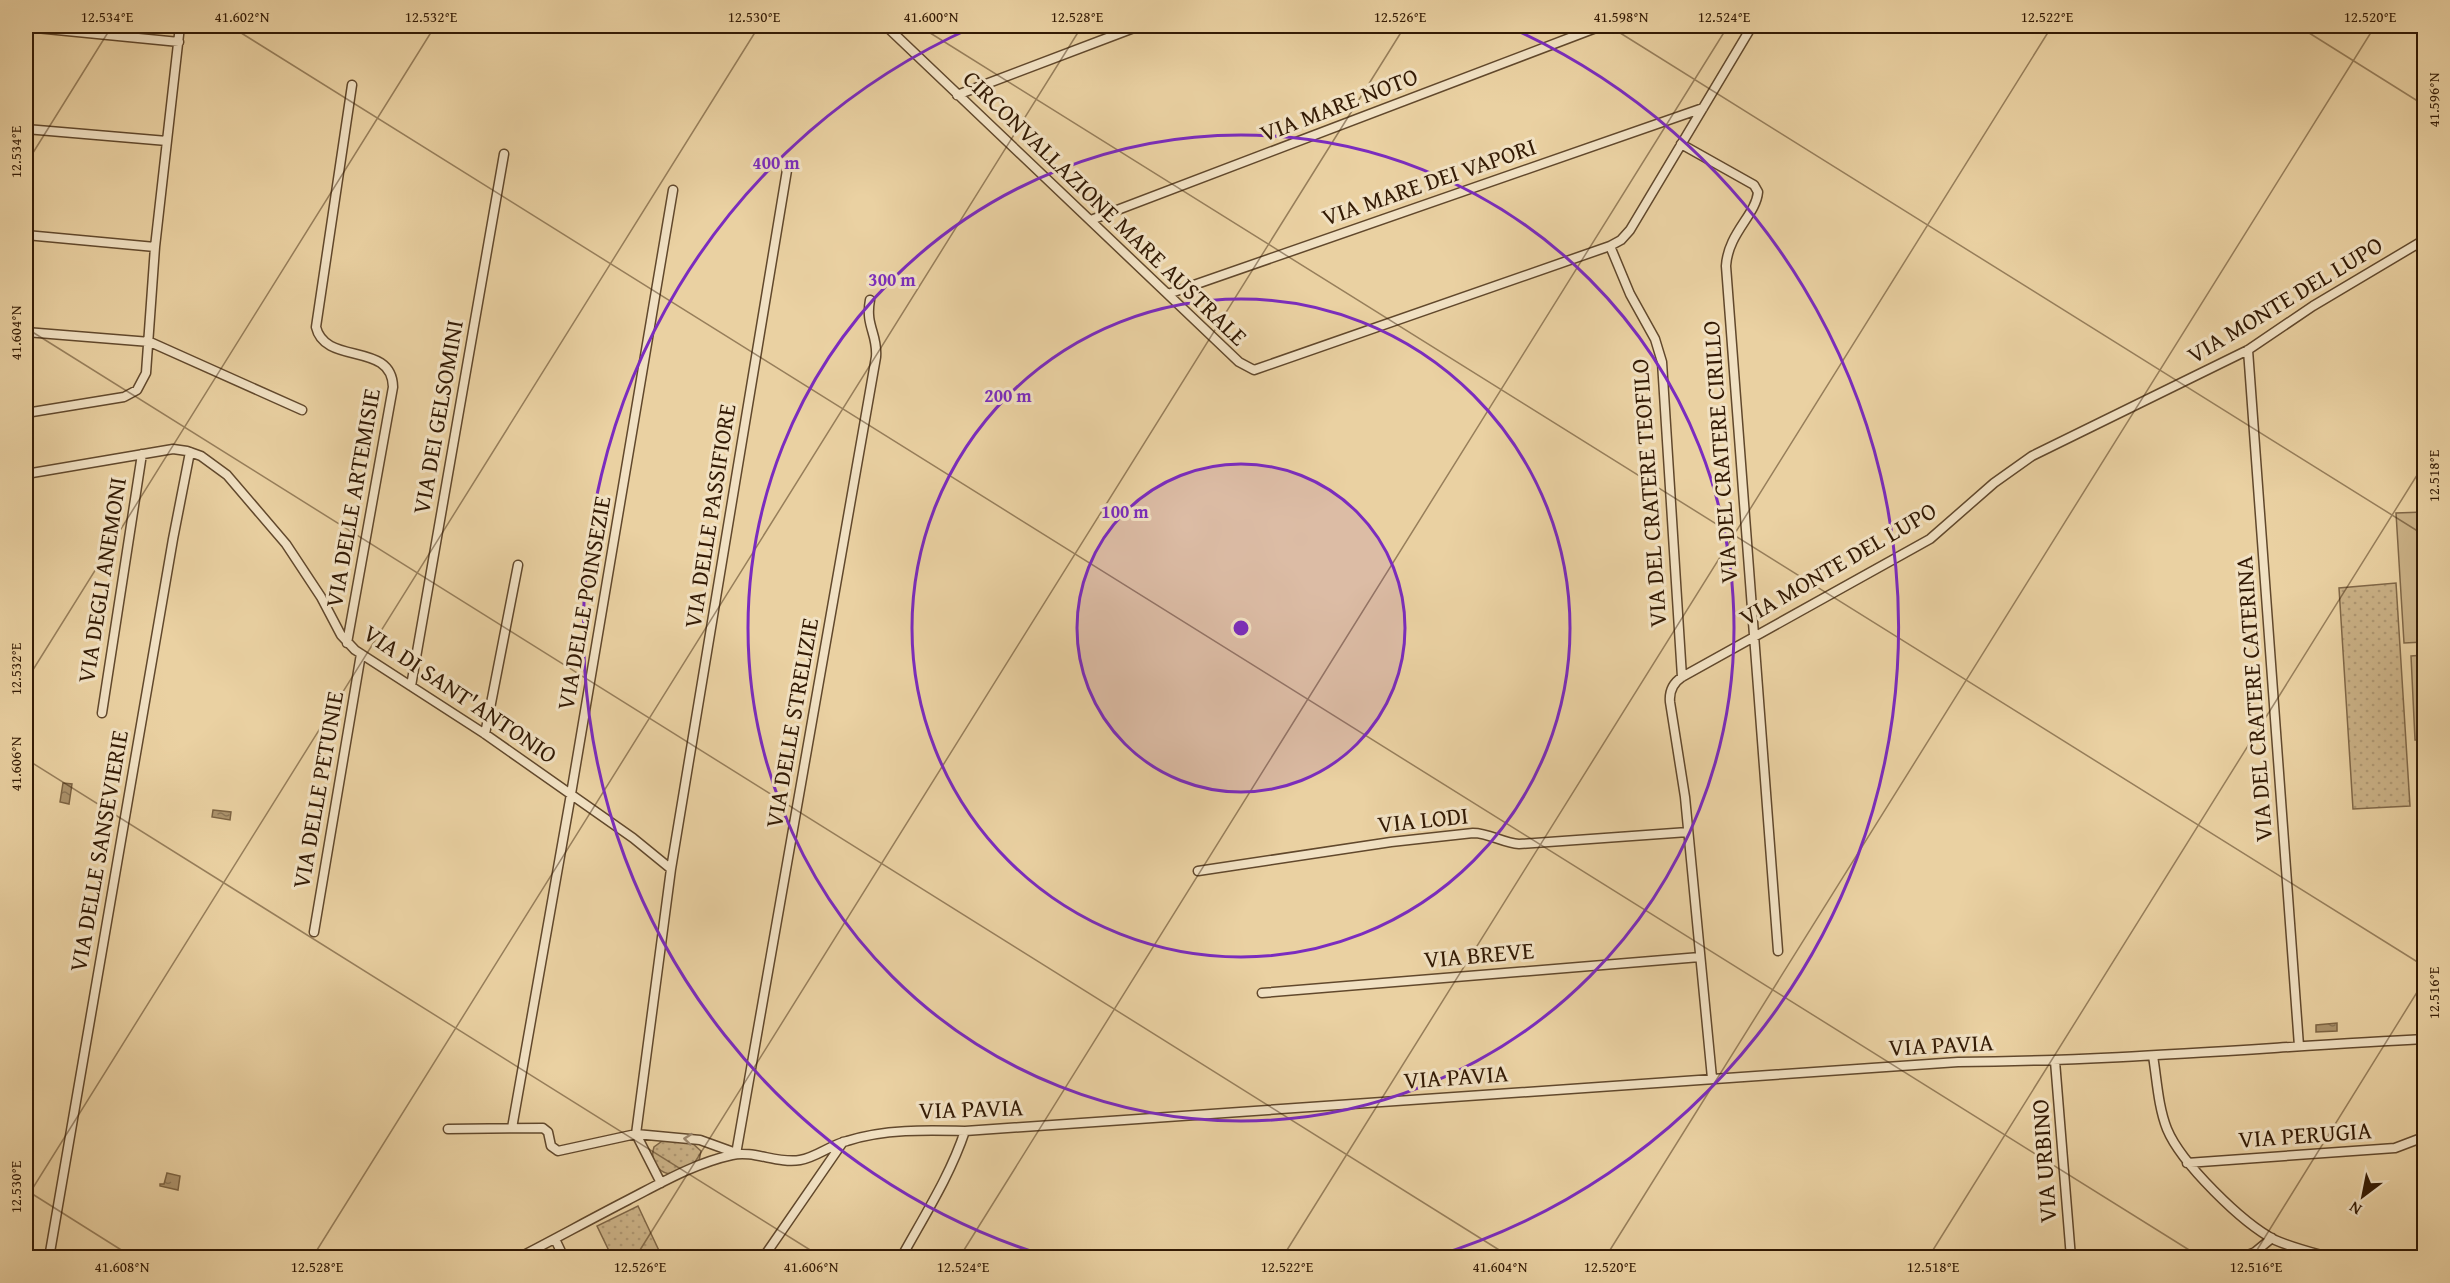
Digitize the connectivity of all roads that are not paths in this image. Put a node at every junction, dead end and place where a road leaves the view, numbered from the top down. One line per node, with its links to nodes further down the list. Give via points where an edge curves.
1 (180, 26): 8 (street)
2 (886, 26): 11 (street, CIRCONVALLAZIONE MARE AUSTRALE)
3 (1139, 26): 11 (street)
4 (1601, 26): 19 (street, VIA MARE NOTO)
5 (1752, 26): 12 (street, CIRCONVALLAZIONE MARE AUSTRALE)
6 (2422, 26): 9 (street)
7 (26, 27): 8 (street)
8 (178, 42): 14 (street)
9 (2424, 58)
10 (352, 85): 36 (street, VIA DELLE ARTEMISIE, via 316,327 321,337 335,348 379,361 391,374 393,387)
11 (957, 95): 19 (street, CIRCONVALLAZIONE MARE AUSTRALE)
12 (1703, 108): 15 (street, CIRCONVALLAZIONE MARE AUSTRALE); 24 (street, VIA MARE DEI VAPORI)
13 (26, 129): 14 (street)
14 (167, 141): 23 (street)
15 (1681, 144): 22 (street, CIRCONVALLAZIONE MARE AUSTRALE, via 1628,233); 35 (street, VIA DEL CRATERE CIRILLO, via 1754,185 1758,192 1733,238 1726,266)
16 (504, 154): 39 (street, VIA DEI GELSOMINI)
17 (787, 170): 44 (street, VIA DELLE PASSIFIORE)
18 (673, 190): 42 (street, VIA DELLE POINSEZIE)
19 (1091, 220): 24 (street, CIRCONVALLAZIONE MARE AUSTRALE)
20 (26, 235): 23 (street)
21 (2424, 240): 28 (street, VIA MONTE DEL LUPO)
22 (1610, 246): 24 (street, CIRCONVALLAZIONE MARE AUSTRALE, via 1258,369 1241,364); 38 (street, VIA DEL CRATERE TEOFILO, via 1655,339 1662,362)
23 (155, 247): 27 (street)
24 (1168, 294)
25 (870, 300): 61 (street, VIA DELLE STRELIZIE, via 867,316 876,357)
26 (26, 332): 27 (street)
27 (150, 342): 29 (street); 30 (street, via 144,379 130,395)
28 (2248, 350): 35 (street, VIA MONTE DEL LUPO, via 2032,456 1994,483 1930,539); 51 (street, VIA DEL CRATERE CATERINA)
29 (302, 410)
30 (26, 413)
31 (190, 452): 32 (street, VIA DI SANT'ANTONIO, via 173,449); 36 (street, VIA DI SANT'ANTONIO, via 223,471 280,536 315,586); 66 (street, VIA DELLE SANSEVIERIE)
32 (141, 454): 33 (street, VIA DI SANT'ANTONIO); 40 (street, VIA DEGLI ANEMONI)
33 (26, 474)
34 (518, 565): 41 (street)
35 (1753, 638): 38 (street, VIA MONTE DEL LUPO); 47 (street, VIA DEL CRATERE CIRILLO)
36 (347, 643): 37 (street, VIA DI SANT'ANTONIO)
37 (361, 654): 39 (street, VIA DI SANT'ANTONIO); 46 (street, VIA DELLE PETUNIE)
38 (1682, 677): 43 (street, via 1672,687 1670,698)
39 (411, 686): 41 (street, VIA DI SANT'ANTONIO)
40 (102, 713)
41 (485, 734): 42 (street, VIA DI SANT'ANTONIO)
42 (571, 794): 44 (street, VIA DI SANT'ANTONIO); 55 (street, VIA DELLE POINSEZIE)
43 (1688, 832): 45 (street, VIA LODI, via 1522,844 1473,833); 48 (street)
44 (671, 869): 58 (street)
45 (1198, 872)
46 (314, 932)
47 (1778, 951)
48 (1700, 957): 49 (street, VIA BREVE); 54 (street)
49 (1262, 993)
50 (2424, 1039): 51 (street, VIA PAVIA)
51 (2299, 1046): 52 (street, VIA PAVIA)
52 (2153, 1056): 53 (street, VIA PAVIA); 62 (street, via 2166,1126)
53 (2055, 1061): 54 (street, VIA PAVIA, via 1958,1062); 71 (street, VIA URBINO)
54 (1712, 1078): 57 (street, VIA PAVIA)
55 (512, 1128): 56 (street); 58 (street, via 545,1129 551,1146 558,1151)
56 (448, 1129)
57 (965, 1131): 60 (street, VIA PAVIA, via 912,1131); 70 (street, via 944,1182)
58 (636, 1134): 61 (street, one-way to 58, via 700,1140); 63 (street)
59 (2424, 1137): 62 (street, VIA PERUGIA, via 2395,1148)
60 (843, 1142): 61 (street, VIA PAVIA, via 794,1161); 69 (street)
61 (736, 1154): 63 (street, VIA PAVIA, via 706,1162)
62 (2187, 1163): 64 (street)
63 (661, 1183): 65 (street, VIA PAVIA)
64 (2272, 1238): 72 (street, via 2255,1252); 73 (street)
65 (555, 1239): 67 (street, VIA PAVIA); 68 (street)
66 (49, 1257)
67 (518, 1257)
68 (564, 1257)
69 (763, 1257)
70 (901, 1257)
71 (2071, 1257)
72 (2240, 1257)
73 (2332, 1257)

